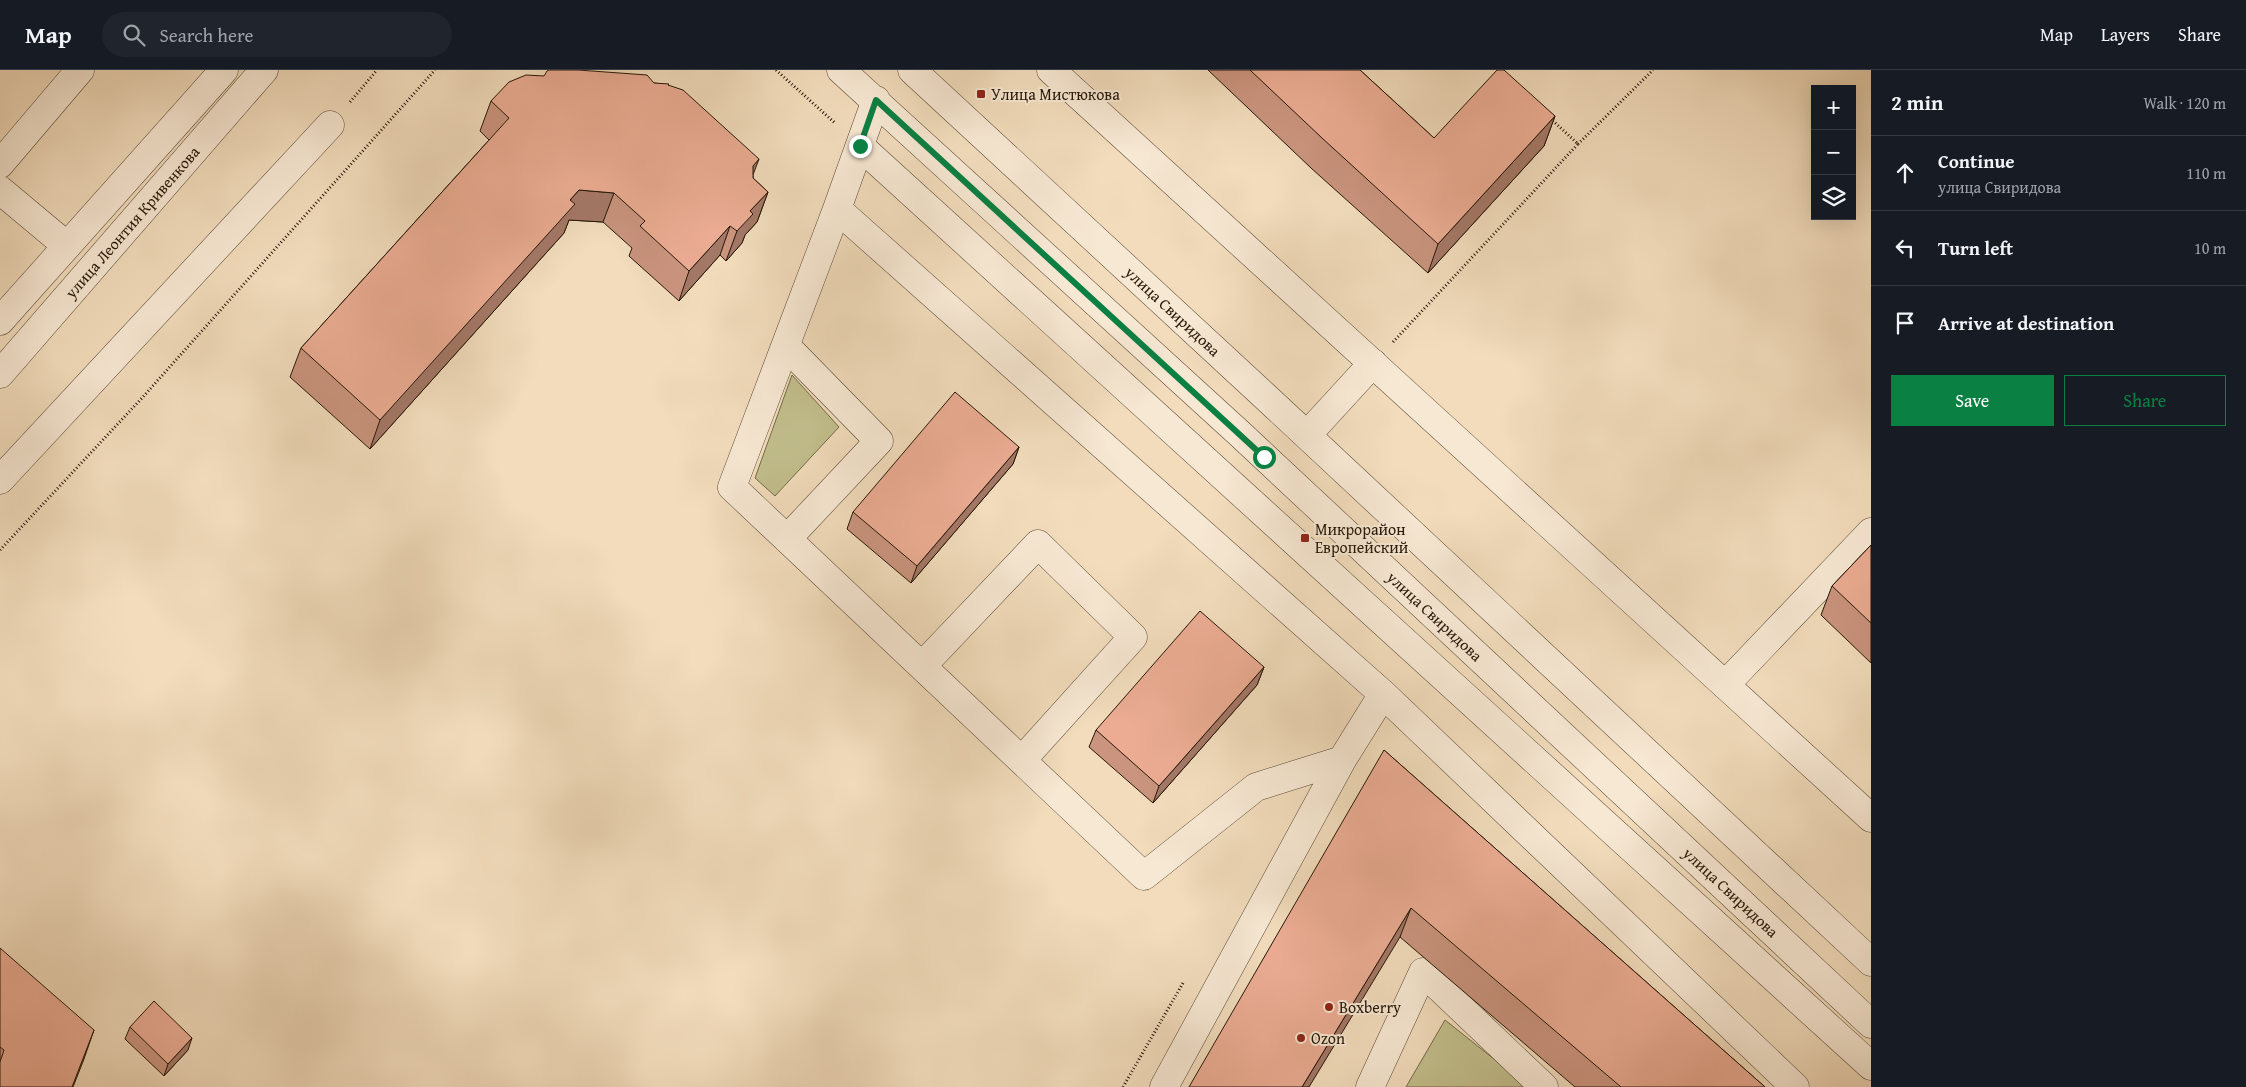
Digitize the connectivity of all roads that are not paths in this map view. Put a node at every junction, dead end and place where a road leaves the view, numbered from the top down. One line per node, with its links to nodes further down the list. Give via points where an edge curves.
1 (80, 70): 10 (street)
2 (224, 70): 13 (street, улица Леонтия Кривенкова)
3 (264, 70): 17 (street, улица Леонтия Кривенкова)
4 (841, 70): 7 (street, улица Свиридова)
5 (912, 70): 18 (street, улица Свиридова)
6 (1051, 70): 16 (street)
7 (876, 100): 9 (street); 29 (street, улица Свиридова, via 1233,427)
8 (330, 125): 19 (street)
9 (860, 146): 12 (street); 30 (street)
10 (0, 164)
11 (0, 190): 13 (street)
12 (837, 209): 15 (street); 24 (street)
13 (67, 246): 14 (street, улица Леонтия Кривенкова)
14 (0, 320)
15 (786, 346): 21 (street, via 732,487); 21 (street, via 878,441)
16 (1373, 363): 18 (street); 23 (street)
17 (0, 374)
18 (1307, 435): 28 (street, улица Свиридова)
19 (0, 480)
20 (1871, 532): 23 (street)
21 (787, 539): 22 (street)
22 (922, 666): 25 (street); 25 (street, via 1038,544 1134,637)
23 (1725, 685): 27 (street)
24 (1384, 694): 26 (street); 34 (street)
25 (1022, 760): 26 (street, via 1144,876 1256,787)
26 (1342, 760): 31 (street)
27 (1871, 818)
28 (1871, 962)
29 (1871, 1024)
30 (1871, 1066)
31 (1164, 1087)
32 (1370, 1087): 33 (street, via 1423,972)
33 (1544, 1087)
34 (1795, 1087)

